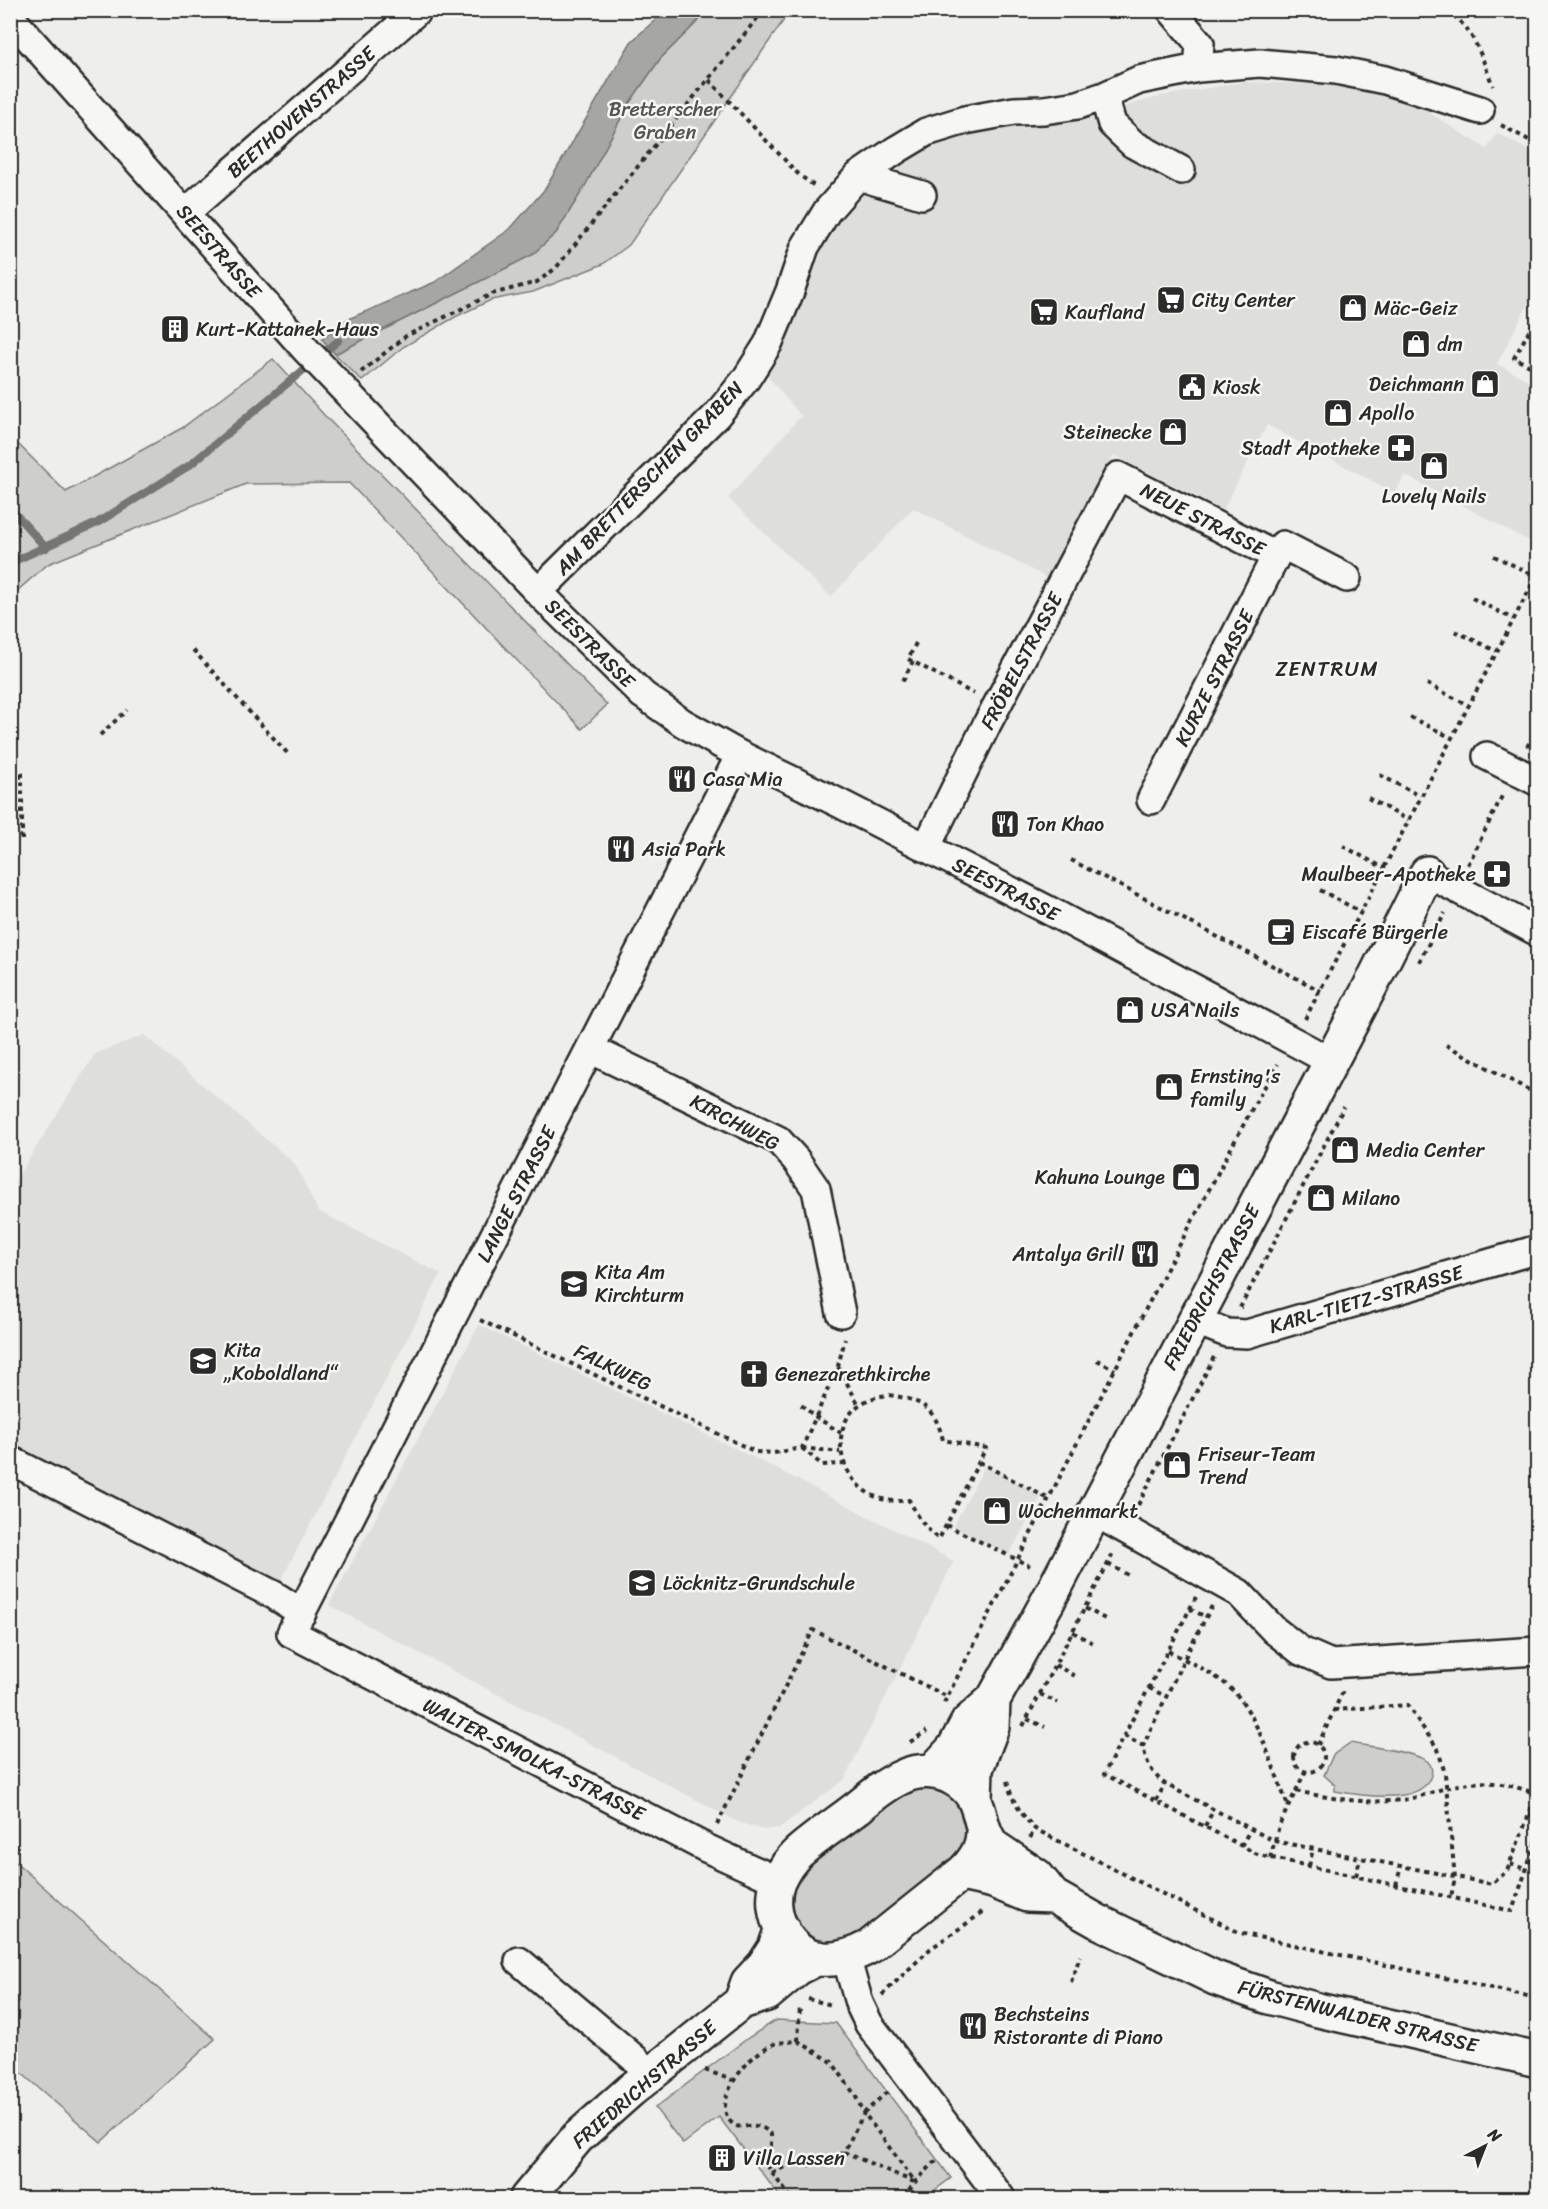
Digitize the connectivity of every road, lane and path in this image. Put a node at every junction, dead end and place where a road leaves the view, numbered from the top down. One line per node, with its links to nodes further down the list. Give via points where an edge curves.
1 (418, 10): 15 (street, BEETHOVENSTRASSE)
2 (764, 10): 7 (path)
3 (1171, 10): 6 (street, via 1200,45)
4 (1446, 11): 9 (path, via 1460,20 1477,45)
5 (10, 17): 15 (street, SEESTRASSE)
6 (1198, 68): 8 (street, AM BRETTERSCHEN GRABEN, via 1139,80); 9 (street, AM BRETTERSCHEN GRABEN, via 1260,63 1336,70)
7 (709, 80): 14 (path, via 799,175); 18 (path, via 556,268 537,282 492,294 406,336)
8 (1104, 96): 11 (street, via 1112,124 1133,144); 12 (street, AM BRETTERSCHEN GRABEN, via 1078,105 965,120 926,132)
9 (1488, 101): 10 (path, via 1505,128)
10 (1538, 145)
11 (1181, 170)
12 (858, 176): 13 (street); 14 (street, AM BRETTERSCHEN GRABEN)
13 (922, 195)
14 (836, 202): 24 (street, AM BRETTERSCHEN GRABEN, via 805,247 768,344 746,379 716,416)
15 (185, 213): 18 (street, SEESTRASSE, via 307,351)
16 (1537, 317): 17 (path, via 1514,358)
17 (1538, 370)
18 (347, 382): 24 (street, SEESTRASSE)
19 (1118, 476): 20 (street, NEUE STRASSE); 35 (street, FRÖBELSTRASSE)
20 (1276, 556): 23 (street, NEUE STRASSE, via 1283,545); 49 (street, KURZE STRASSE)
21 (1494, 556): 22 (path)
22 (1537, 574): 26 (path)
23 (1347, 578)
24 (538, 592): 42 (street, SEESTRASSE, via 643,695)
25 (1472, 598): 26 (path)
26 (1513, 619): 30 (path)
27 (1455, 631): 30 (path)
28 (916, 644): 31 (path, via 908,659)
29 (193, 650): 41 (path)
30 (1496, 651): 34 (path)
31 (913, 661): 32 (path); 35 (path)
32 (903, 681)
33 (1427, 684): 34 (path)
34 (1468, 705): 40 (path)
35 (997, 706): 55 (street, FRÖBELSTRASSE)
36 (128, 710): 39 (path)
37 (1410, 717): 40 (path)
38 (1538, 727): 46 (path)
39 (100, 735)
40 (1450, 737): 47 (path)
41 (290, 755)
42 (740, 755): 55 (street, SEESTRASSE); 67 (street, LANGE STRASSE)
43 (1488, 756): 46 (street)
44 (1380, 774): 47 (path)
45 (10, 776): 51 (path, via 22,775)
46 (1526, 776): 59 (path)
47 (1420, 796): 52 (path)
48 (1368, 798): 52 (path)
49 (1151, 800)
50 (10, 811): 51 (path)
51 (22, 812): 53 (path, via 22,838)
52 (1408, 820): 57 (path)
53 (10, 838)
54 (1343, 846): 57 (path)
55 (926, 848): 65 (street, SEESTRASSE)
56 (1071, 860): 64 (path)
57 (1384, 868): 61 (path)
58 (1427, 873): 59 (street); 68 (main road, FRIEDRICHSTRASSE)
59 (1456, 889): 62 (street); 63 (path)
60 (1320, 890): 61 (path)
61 (1361, 912): 64 (path)
62 (1538, 932)
63 (1415, 969)
64 (1321, 990): 65 (path)
65 (1292, 1040): 68 (street, SEESTRASSE); 78 (path)
66 (1446, 1045): 69 (path)
67 (590, 1049): 72 (street, LANGE STRASSE); 73 (street, KIRCHWEG, via 778,1140 816,1189)
68 (1330, 1061): 74 (main road, FRIEDRICHSTRASSE)
69 (1538, 1095)
70 (1346, 1102): 75 (path)
71 (1538, 1249): 75 (street, KARL-TIETZ-STRASSE, via 1247,1334)
72 (458, 1309): 83 (path, FALKWEG, via 756,1452); 101 (street, LANGE STRASSE)
73 (841, 1313): 77 (path, via 845,1340)
74 (1194, 1320): 75 (street, KARL-TIETZ-STRASSE); 89 (main road, FRIEDRICHSTRASSE)
75 (1227, 1333): 91 (path)
76 (1097, 1360): 78 (path)
77 (838, 1366): 80 (path); 81 (path)
78 (1115, 1370): 88 (path)
79 (801, 1405): 81 (path)
80 (859, 1406): 82 (path); 86 (path, via 875,1396 916,1400 932,1414 944,1440 986,1449)
81 (816, 1417): 82 (path); 83 (path)
82 (841, 1433): 84 (path)
83 (802, 1448): 84 (path); 87 (path, via 822,1465)
84 (840, 1452): 87 (path)
85 (10, 1460): 101 (street, WALTER-SMOLKA-STRASSE, via 274,1595)
86 (979, 1462): 88 (path); 90 (path)
87 (844, 1464): 90 (path, via 873,1496 892,1502 909,1500 918,1519 939,1539)
88 (1049, 1499): 92 (path)
89 (1094, 1512): 91 (street); 114 (main road, FRIEDRICHSTRASSE)
90 (946, 1525): 92 (path)
91 (1126, 1529): 93 (path); 96 (street)
92 (1017, 1559): 94 (path); 112 (path)
93 (1108, 1564): 95 (path); 97 (path)
94 (1030, 1566)
95 (1128, 1575)
96 (1216, 1580): 98 (path); 99 (path); 107 (street, via 1239,1593 1274,1630 1301,1651 1331,1664)
97 (1085, 1608): 100 (path); 102 (path)
98 (1190, 1609): 99 (path); 104 (path)
99 (1206, 1617): 106 (path)
100 (1105, 1619)
101 (296, 1623): 144 (street, WALTER-SMOLKA-STRASSE)
102 (1073, 1632): 103 (path); 108 (path)
103 (1093, 1643)
104 (1168, 1651): 106 (path); 110 (path)
105 (1538, 1651): 107 (street)
106 (1184, 1659): 113 (path); 133 (path, via 1219,1680 1240,1699)
107 (1355, 1663): 116 (path)
108 (1055, 1665): 109 (path); 111 (path)
109 (1075, 1676)
110 (1149, 1688): 113 (path); 121 (path)
111 (1040, 1694): 115 (path); 118 (path)
112 (946, 1696): 117 (path); 144 (path, via 813,1630)
113 (1167, 1697): 123 (path)
114 (993, 1700): 124 (main road, FRIEDRICHSTRASSE, via 968,1722 954,1748); 131 (main road, FRIEDRICHSTRASSE, via 992,1727 976,1769)
115 (1058, 1703)
116 (1334, 1710): 122 (path); 128 (path, via 1407,1706 1438,1749)
117 (941, 1712)
118 (1027, 1719): 119 (path); 120 (path)
119 (1045, 1727)
120 (1022, 1728)
121 (1124, 1736): 123 (path); 132 (path, via 1104,1774)
122 (1318, 1745): 125 (path, via 1324,1761 1317,1770); 125 (path, via 1306,1743 1295,1754 1295,1763)
123 (1143, 1746): 127 (path, via 1146,1761)
124 (932, 1772): 131 (main road, via 954,1779); 156 (main road, via 915,1773 891,1782 799,1853)
125 (1305, 1772): 129 (path)
126 (1006, 1776): 138 (path, via 1012,1799)
127 (1165, 1784): 132 (path); 134 (path)
128 (1446, 1788): 129 (path, via 1405,1800 1366,1803); 130 (path, via 1479,1781 1509,1784); 155 (path)
129 (1296, 1791): 133 (path)
130 (1537, 1793): 135 (path)
131 (975, 1799): 140 (main road)
132 (1156, 1801): 137 (path)
133 (1288, 1806): 142 (path)
134 (1214, 1811): 137 (path); 139 (path)
135 (1529, 1814): 136 (path); 148 (path)
136 (1538, 1816)
137 (1204, 1826): 143 (path)
138 (1035, 1829): 153 (path); 166 (path, via 1240,1933 1532,1997)
139 (1250, 1830): 142 (path); 143 (path)
140 (983, 1831): 152 (main road, FRIEDRICHSTRASSE, via 978,1854); 153 (main road, FÜRSTENWALDER STRASSE)
141 (1538, 1836): 151 (path)
142 (1274, 1841): 145 (path); 146 (path)
143 (1241, 1846): 146 (path)
144 (706, 1848): 156 (street, WALTER-SMOLKA-STRASSE)
145 (1313, 1849): 147 (path); 149 (path)
146 (1270, 1858): 149 (path)
147 (1360, 1858): 150 (path); 154 (path)
148 (1510, 1864): 151 (path); 155 (path, via 1492,1884)
149 (1309, 1866): 154 (path)
150 (1401, 1867): 155 (path); 157 (path)
151 (1526, 1869): 158 (path, via 1512,1911)
152 (961, 1874): 153 (main road, FÜRSTENWALDER STRASSE); 161 (main road, FRIEDRICHSTRASSE, via 869,1947)
153 (1009, 1874): 167 (path, via 980,1915 930,1949 885,1994); 169 (main road, FÜRSTENWALDER STRASSE, via 1037,1876 1053,1896 1097,1921 1215,1978 1269,1997)
154 (1356, 1876): 157 (path)
155 (1455, 1878): 158 (path)
156 (778, 1881): 159 (main road, via 774,1903)
157 (1396, 1885): 158 (path)
158 (1451, 1897)
159 (782, 1928): 161 (main road, via 797,1948 808,1955); 165 (main road, FRIEDRICHSTRASSE, via 775,1948 748,1982)
160 (1080, 1956): 163 (path)
161 (832, 1958): 165 (main road, FRIEDRICHSTRASSE, via 798,1968 767,1994); 167 (street)
162 (519, 1961): 172 (street)
163 (1071, 1982)
164 (800, 1996): 168 (path)
165 (741, 2002): 172 (main road, FRIEDRICHSTRASSE)
166 (1538, 2002)
167 (859, 2003): 171 (street, via 869,2024)
168 (798, 2041): 173 (path, via 765,2048); 174 (path, via 832,2062)
169 (1538, 2060)
170 (703, 2070): 173 (path)
171 (907, 2074): 174 (path); 175 (street)
172 (650, 2075): 179 (main road, FRIEDRICHSTRASSE, via 582,2133)
173 (732, 2080): 177 (path, via 725,2115 740,2128 754,2124 771,2134 771,2145 763,2158)
174 (864, 2113): 176 (path); 178 (path)
175 (960, 2145): 178 (path, via 936,2160); 182 (street)
176 (844, 2152): 177 (path); 178 (path)
177 (772, 2173): 180 (path)
178 (915, 2182): 181 (path)
179 (527, 2199)
180 (791, 2199)
181 (904, 2199)
182 (1001, 2199)

